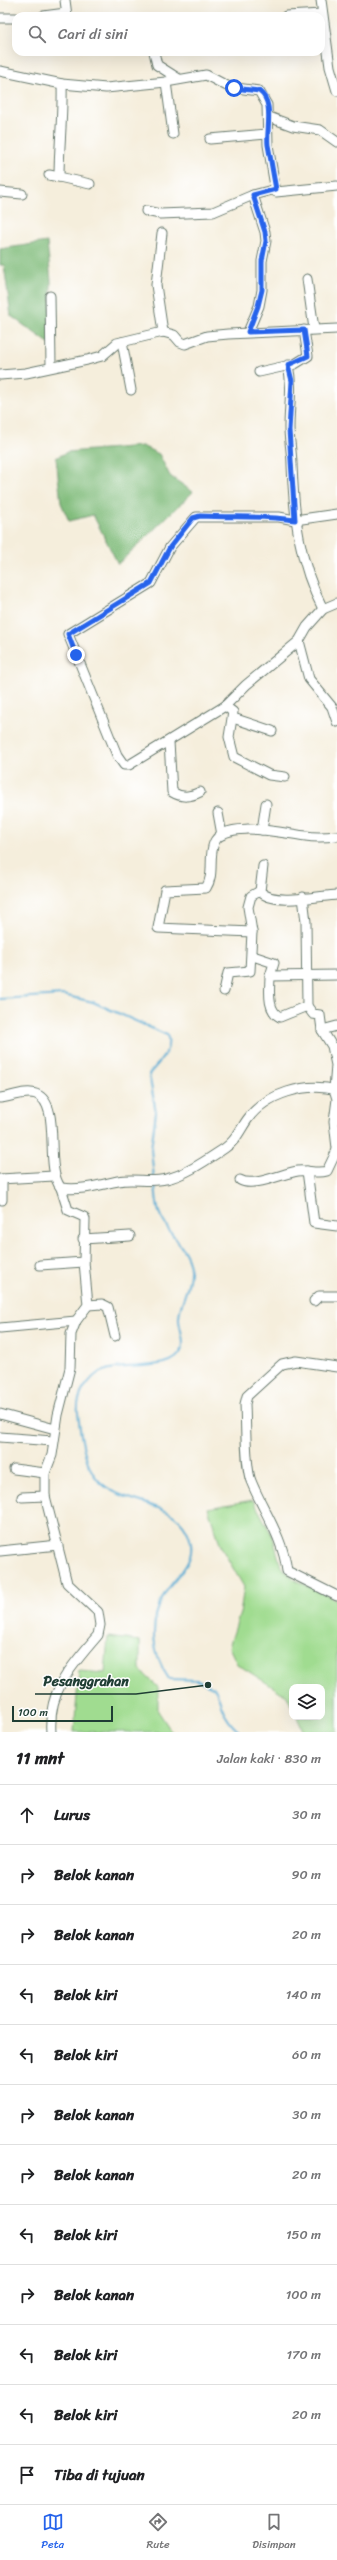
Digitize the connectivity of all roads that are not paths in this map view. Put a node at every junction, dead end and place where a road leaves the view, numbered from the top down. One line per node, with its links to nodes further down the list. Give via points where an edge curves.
1 (64, 0): 3 (street)
2 (320, 0): 4 (street)
3 (66, 12)
4 (322, 12)
5 (0, 18): 6 (street)
6 (12, 18)
7 (325, 34): 13 (street)
8 (155, 56): 10 (street, via 157,65)
9 (0, 71): 12 (street)
10 (179, 79): 11 (street); 14 (street, via 206,75 229,87 259,91 264,97)
11 (166, 82): 12 (street, via 106,88); 15 (street)
12 (62, 84): 20 (street, via 63,125 59,135)
13 (337, 91)
14 (269, 117): 16 (street); 18 (street, via 293,126 320,130)
15 (172, 134)
16 (267, 134): 17 (street); 23 (street)
17 (210, 139)
18 (337, 142)
19 (49, 175): 20 (street)
20 (59, 177): 21 (street)
21 (90, 184)
22 (337, 186): 23 (street, via 277,192)
23 (276, 189): 26 (street)
24 (0, 192): 25 (street)
25 (22, 194)
26 (253, 195): 27 (street, via 213,212 160,214); 35 (street, via 266,241 262,261 262,290)
27 (146, 211)
28 (162, 233): 34 (street, via 156,285)
29 (307, 279): 31 (street)
30 (50, 296): 38 (street)
31 (314, 329): 32 (street); 33 (street)
32 (337, 329)
33 (304, 330): 35 (street); 37 (street, via 308,356)
34 (163, 332): 35 (street, via 174,335 186,344 207,336); 36 (street)
35 (248, 332)
36 (122, 342): 38 (street, via 102,356); 41 (street)
37 (288, 365): 39 (street); 43 (street, via 292,381 289,430)
38 (52, 366): 40 (street, via 26,373)
39 (259, 372)
40 (0, 375)
41 (131, 390)
42 (337, 514): 43 (street)
43 (295, 520): 45 (street, via 305,570); 51 (street, via 279,517 193,518 170,547 151,583 68,634 117,755 124,765 143,759)
44 (337, 603): 45 (street)
45 (323, 609): 46 (street)
46 (300, 641): 47 (street, via 246,685); 49 (street, via 309,679 332,707)
47 (225, 706): 48 (street, via 233,710); 51 (street)
48 (233, 718): 50 (street); 52 (street, via 229,737 234,758 269,774)
49 (337, 722)
50 (272, 731)
51 (169, 742): 53 (street, via 172,792 190,797)
52 (286, 777)
53 (200, 792)
54 (266, 804): 56 (street)
55 (218, 813): 57 (street)
56 (262, 830): 57 (street, via 230,831); 58 (street, via 307,837)
57 (222, 834): 63 (street, via 214,843 212,872 206,888 165,890 158,928)
58 (337, 836)
59 (263, 866): 60 (street)
60 (260, 891): 62 (street, via 271,898); 63 (street, via 248,901)
61 (337, 895): 62 (street)
62 (304, 897): 67 (street)
63 (252, 932): 64 (street)
64 (252, 956): 66 (street, via 274,963); 68 (street, via 250,971 228,973)
65 (337, 975): 67 (street)
66 (270, 976): 67 (street); 69 (street, via 271,1006 278,1016)
67 (305, 976): 69 (street)
68 (224, 991)
69 (307, 1006): 71 (street, via 312,1013 320,1016)
70 (337, 1026): 71 (street)
71 (322, 1030): 72 (street, via 335,1056)
72 (335, 1089): 74 (street, via 337,1099 334,1122); 79 (street, via 289,1090 272,1098 247,1119 240,1132 226,1147 178,1175 166,1179 125,1180 72,1189)
73 (0, 1098): 76 (street, via 29,1093 45,1100 50,1116)
74 (337, 1149): 75 (street, via 327,1171)
75 (307, 1171): 78 (street, via 247,1182); 81 (street, via 314,1223)
76 (54, 1176): 77 (street); 79 (street)
77 (1, 1179): 80 (street)
78 (240, 1180)
79 (61, 1188): 83 (street, via 68,1210 84,1218)
80 (2, 1200)
81 (336, 1224)
82 (130, 1236): 83 (street)
83 (83, 1239): 84 (street)
84 (84, 1262): 85 (street); 88 (street)
85 (40, 1265)
86 (337, 1296): 87 (street, via 319,1296)
87 (314, 1301)
88 (88, 1305): 89 (street); 91 (street, via 102,1304 108,1307)
89 (76, 1322): 90 (street); 94 (street, via 71,1334 70,1368)
90 (0, 1328)
91 (115, 1336)
92 (337, 1366): 103 (street, via 307,1361 282,1364 247,1396 245,1404 250,1479 259,1502 279,1536 287,1571)
93 (0, 1414): 94 (street)
94 (56, 1429): 96 (street)
95 (0, 1437): 96 (street)
96 (53, 1441): 98 (street, via 52,1455)
97 (14, 1469): 98 (street)
98 (45, 1473): 99 (street)
99 (46, 1496): 100 (street); 101 (street)
100 (22, 1497)
101 (58, 1545): 102 (street); 104 (street, via 67,1582 98,1612 100,1625 98,1635 62,1679 50,1711)
102 (0, 1551)
103 (337, 1596)
104 (51, 1732)

